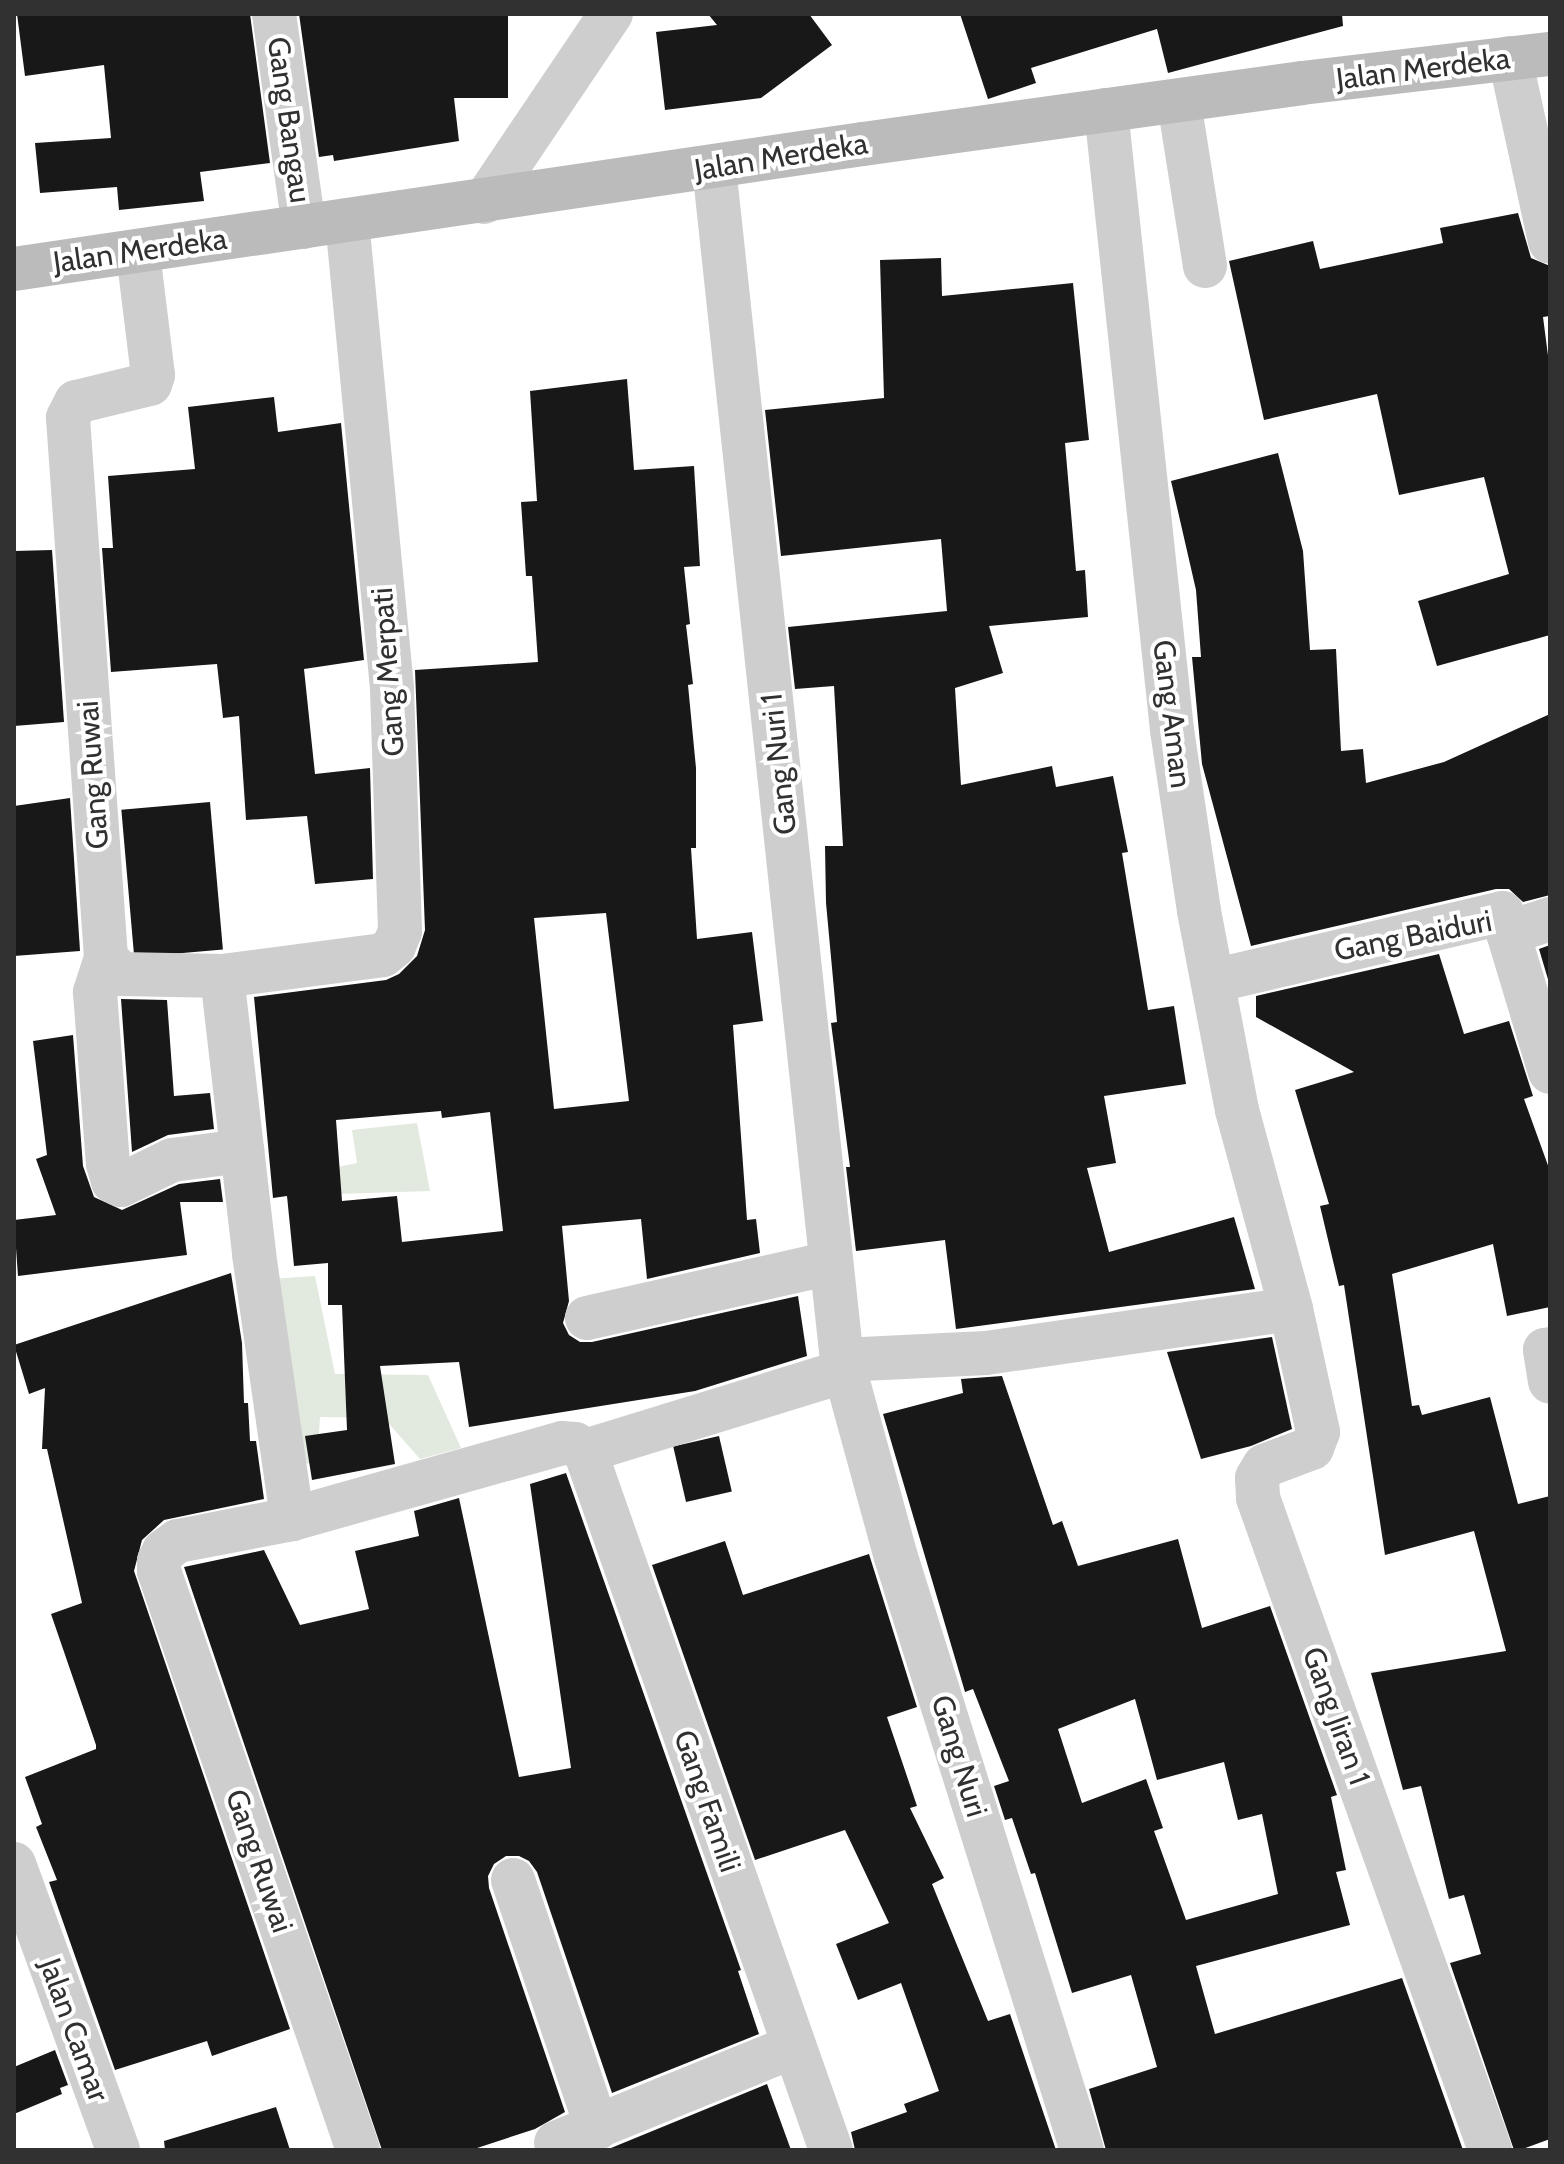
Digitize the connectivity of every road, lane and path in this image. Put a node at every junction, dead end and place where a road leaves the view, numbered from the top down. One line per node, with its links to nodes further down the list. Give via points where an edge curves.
1 (274, 14): 9 (street, Gang Bangau)
2 (611, 14): 7 (street)
3 (1530, 56): 4 (street, Jalan Merdeka); 10 (street)
4 (1179, 102): 5 (street, Jalan Merdeka); 11 (street)
5 (1106, 110): 6 (street, Jalan Merdeka); 18 (street, Gang Aman, via 1172,730)
6 (714, 167): 7 (street, Jalan Merdeka); 21 (street, Gang Nuri 1)
7 (484, 202): 8 (street, Jalan Merdeka)
8 (347, 220): 9 (street, Jalan Merdeka); 17 (street, Gang Merpati, via 392,688 400,931 383,955)
9 (304, 227): 13 (street, Jalan Merdeka)
10 (1550, 242)
11 (1205, 266)
12 (14, 269): 13 (street, Jalan Merdeka)
13 (141, 272): 16 (street, Gang Ruwai, via 153,375 146,388 76,402 68,418)
14 (1550, 919): 15 (street)
15 (1508, 933): 18 (street, Gang Baiduri, via 1502,913); 19 (street, Gang Baiduri)
16 (106, 958): 17 (street, via 121,974); 20 (street, via 95,992 113,1181 121,1185 172,1160)
17 (222, 976): 20 (street)
18 (1213, 981): 22 (street, Gang Aman, via 1237,1110)
19 (1550, 1072)
20 (242, 1151): 28 (street)
21 (831, 1263): 23 (street); 25 (street, Gang Nuri 1)
22 (1291, 1309): 25 (street, via 986,1353); 38 (street, Gang Jiran 1, via 1319,1436 1312,1448 1264,1466 1257,1478 1258,1498)
23 (587, 1318)
24 (1550, 1349): 26 (street, via 1545,1350)
25 (844, 1365): 27 (street); 37 (street, Gang Nuri, via 896,1557)
26 (1550, 1382)
27 (585, 1451): 28 (street, via 562,1443); 31 (street, Gang Famili)
28 (292, 1519): 35 (street, Gang Ruwai, via 178,1541 164,1551 159,1571)
29 (14, 1864): 34 (street, Jalan Camar)
30 (513, 1880): 32 (street)
31 (793, 2047): 32 (street); 36 (street, Gang Famili)
32 (597, 2128): 33 (street)
33 (556, 2143)
34 (118, 2150)
35 (358, 2150)
36 (831, 2150)
37 (1082, 2150)
38 (1490, 2150)

